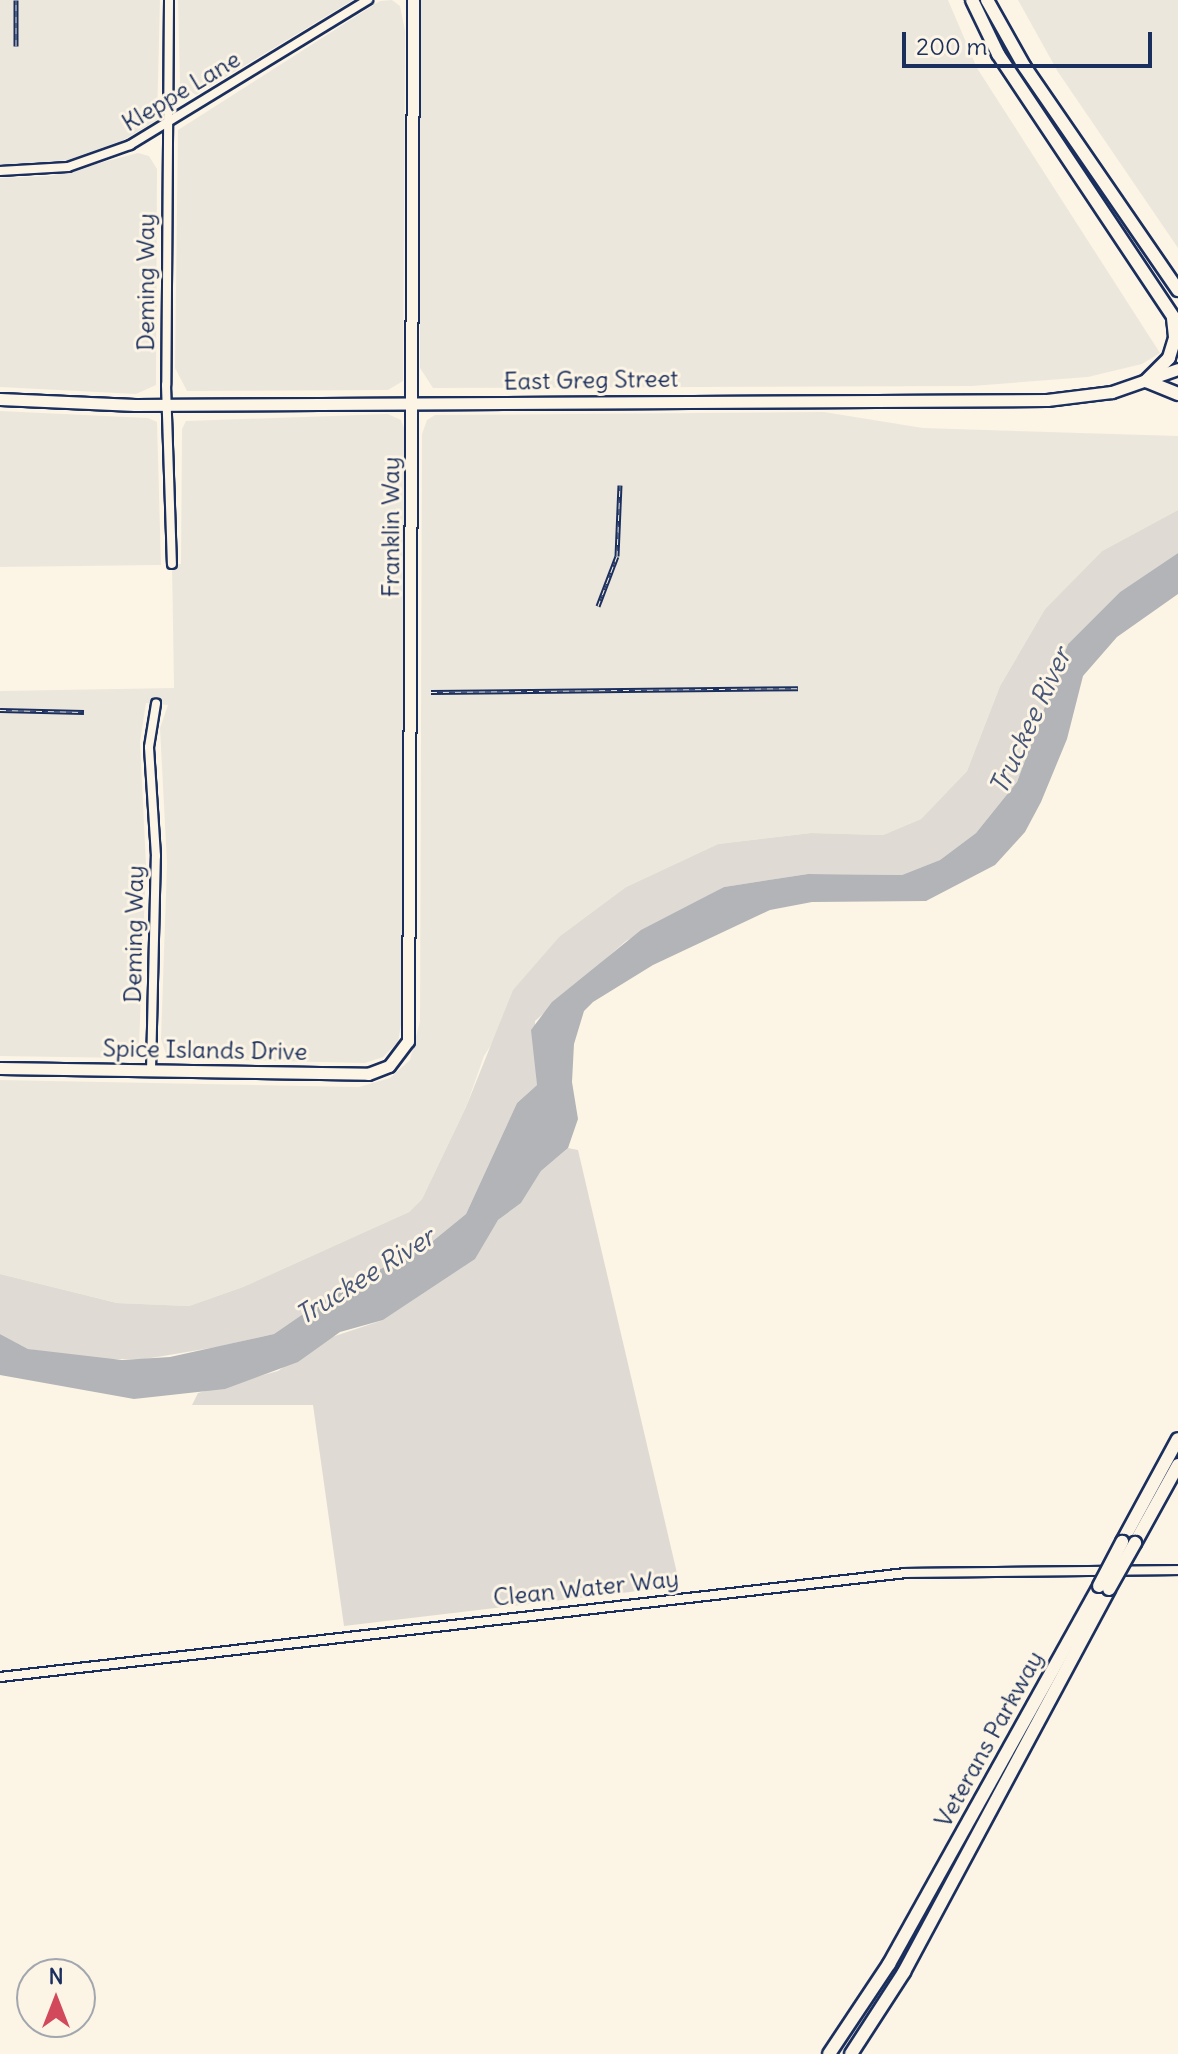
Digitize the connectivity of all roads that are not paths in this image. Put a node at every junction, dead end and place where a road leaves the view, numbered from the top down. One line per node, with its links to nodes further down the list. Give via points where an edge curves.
1 (169, 0): 6 (street, Deming Way)
2 (368, 0): 6 (street, Kleppe Lane)
3 (413, 0): 14 (street, Franklin Way)
4 (972, 0): 9 (main road, via 998,54)
5 (987, 0): 8 (main road, via 1024,66)
6 (168, 124): 7 (street, Kleppe Lane, via 91,161 47,171); 15 (street, Deming Way)
7 (0, 171)
8 (1178, 290)
9 (1175, 319): 11 (main road, via 1173,348 1161,370)
10 (1178, 369): 11 (street, East Greg Street)
11 (1146, 381): 12 (main road); 14 (street, East Greg Street, via 1091,396 1047,400)
12 (1178, 394)
13 (0, 399): 15 (street, East Greg Street)
14 (412, 403): 15 (street, East Greg Street); 18 (street, Franklin Way, via 411,1018)
15 (169, 405): 16 (street, Deming Way)
16 (172, 564)
17 (156, 704): 20 (street, Deming Way, via 149,747 156,850)
18 (402, 1053): 20 (street, Spice Islands Drive, via 368,1074)
19 (0, 1068): 20 (street, Spice Islands Drive)
20 (151, 1071)
21 (1178, 1439): 23 (main road, Veterans Parkway)
22 (1178, 1465): 23 (main road, Veterans Parkway)
23 (1128, 1543): 25 (main road, Veterans Parkway, bridge)
24 (1178, 1570): 26 (street, Clean Water Way, via 906,1573)
25 (1104, 1588): 27 (main road, Veterans Parkway, via 889,1964); 28 (main road, Veterans Parkway, via 904,1972)
26 (0, 1677)
27 (829, 2054)
28 (851, 2054)

